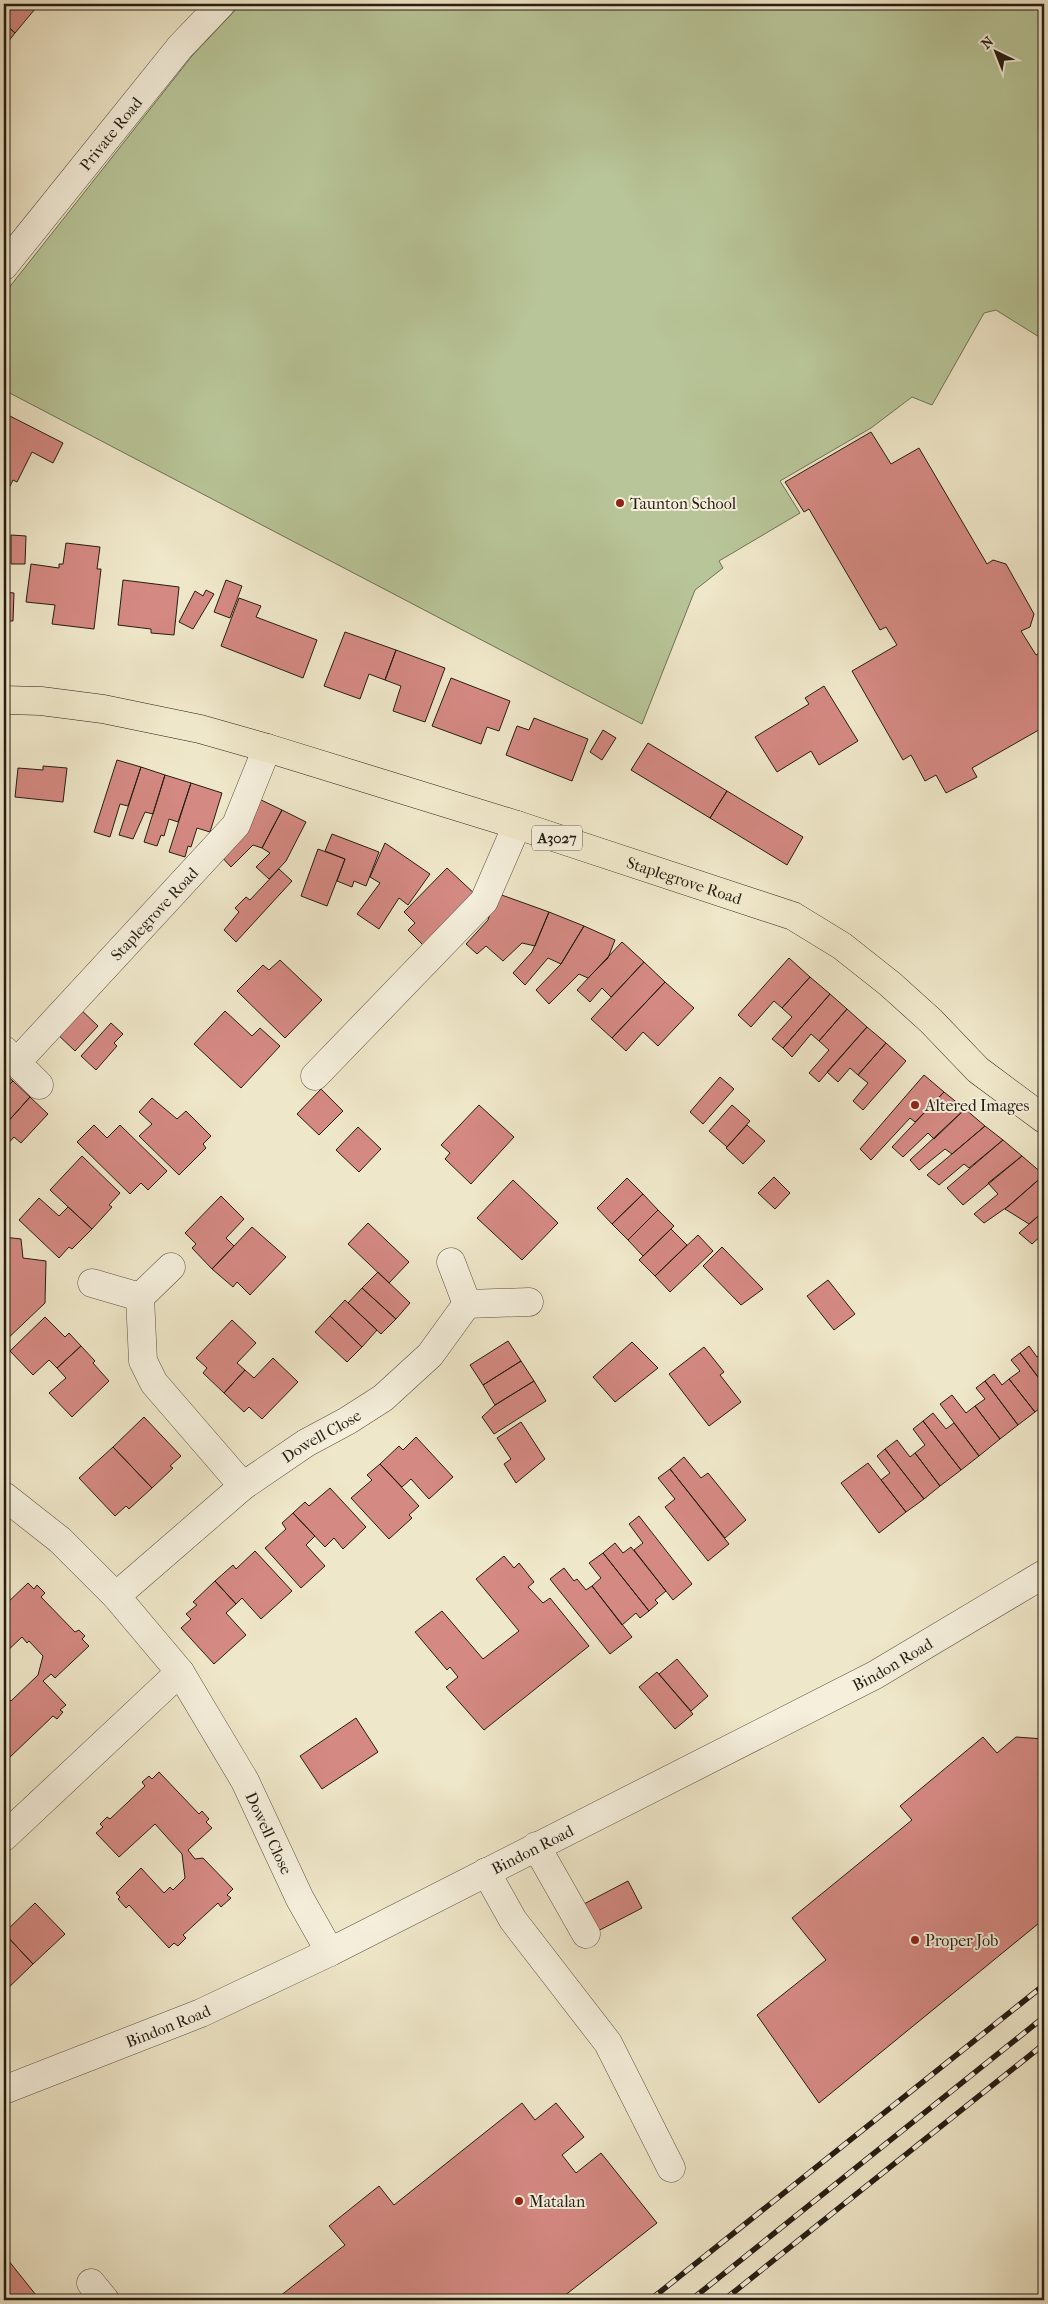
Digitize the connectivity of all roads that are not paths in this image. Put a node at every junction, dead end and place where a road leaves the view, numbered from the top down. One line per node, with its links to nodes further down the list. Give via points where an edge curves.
1 (221, 4): 2 (street, Private Road, via 180,47)
2 (4, 266)
3 (4, 700): 4 (main road, Staplegrove Road / A3027, via 103,709 200,729)
4 (267, 748): 5 (main road, Staplegrove Road / A3027); 6 (street, Staplegrove Road, via 236,825)
5 (517, 825): 7 (street, via 484,901); 9 (main road, Staplegrove Road / A3027, via 793,916 842,946 890,984 978,1070)
6 (10, 1056): 8 (street, Staplegrove Road)
7 (315, 1076)
8 (39, 1085)
9 (1044, 1119)
10 (452, 1262): 15 (street)
11 (171, 1267): 13 (street)
12 (92, 1284): 13 (street)
13 (140, 1297): 16 (street, via 143,1361 154,1382)
14 (529, 1302): 15 (street)
15 (467, 1304): 16 (street, Dowell Close, via 430,1355 383,1398)
16 (243, 1486): 19 (street, Dowell Close)
17 (4, 1496): 19 (street, Dowell Close, via 60,1540)
18 (1044, 1574): 22 (street, Bindon Road, via 874,1675)
19 (116, 1596): 20 (street, Dowell Close)
20 (180, 1672): 21 (street); 25 (street, Dowell Close, via 245,1780 300,1899)
21 (4, 1837)
22 (536, 1846): 23 (street, Bindon Road); 24 (street)
23 (486, 1872): 25 (street, Bindon Road); 27 (street, via 513,1920 608,2044)
24 (586, 1934)
25 (330, 1952): 26 (street, Bindon Road, via 201,2013)
26 (4, 2090)
27 (671, 2168)

